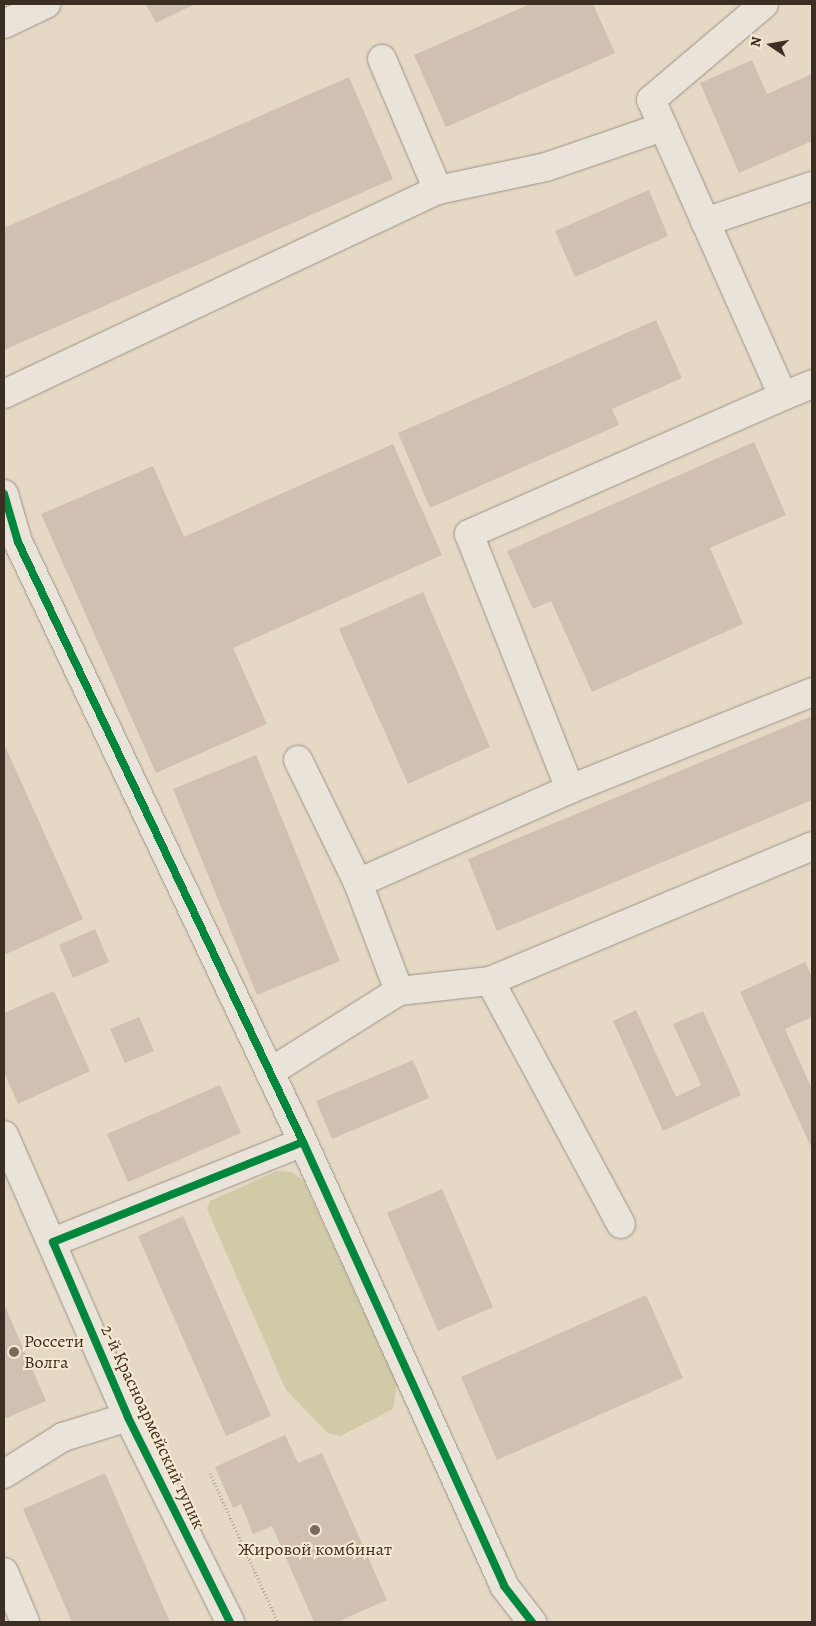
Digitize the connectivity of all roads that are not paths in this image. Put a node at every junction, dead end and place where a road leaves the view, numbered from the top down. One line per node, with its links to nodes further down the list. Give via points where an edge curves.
1 (46, 4): 3 (street)
2 (764, 4): 5 (street, via 651,100)
3 (4, 24)
4 (382, 59): 7 (street)
5 (663, 127): 7 (street, via 546,167); 8 (street)
6 (812, 186): 8 (street)
7 (438, 190): 10 (street)
8 (705, 222): 11 (street)
9 (812, 384): 11 (street)
10 (4, 394)
11 (783, 396): 15 (street, via 469,534)
12 (4, 494): 20 (street, via 18,542)
13 (812, 692): 15 (street)
14 (298, 760): 17 (street)
15 (570, 789): 17 (street)
16 (812, 846): 18 (street)
17 (358, 883): 19 (street)
18 (490, 981): 19 (street); 23 (street)
19 (400, 991): 20 (street)
20 (270, 1072): 22 (street)
21 (4, 1135): 24 (street, 2-й Красноармейский тупик)
22 (303, 1142): 24 (street); 30 (street, via 504,1586)
23 (621, 1224)
24 (53, 1242): 25 (street, 2-й Красноармейский тупик)
25 (128, 1417): 26 (street, via 63,1437); 28 (street, 2-й Красноармейский тупик)
26 (4, 1474)
27 (4, 1572): 29 (street)
28 (227, 1621)
29 (25, 1622)
30 (532, 1622)

